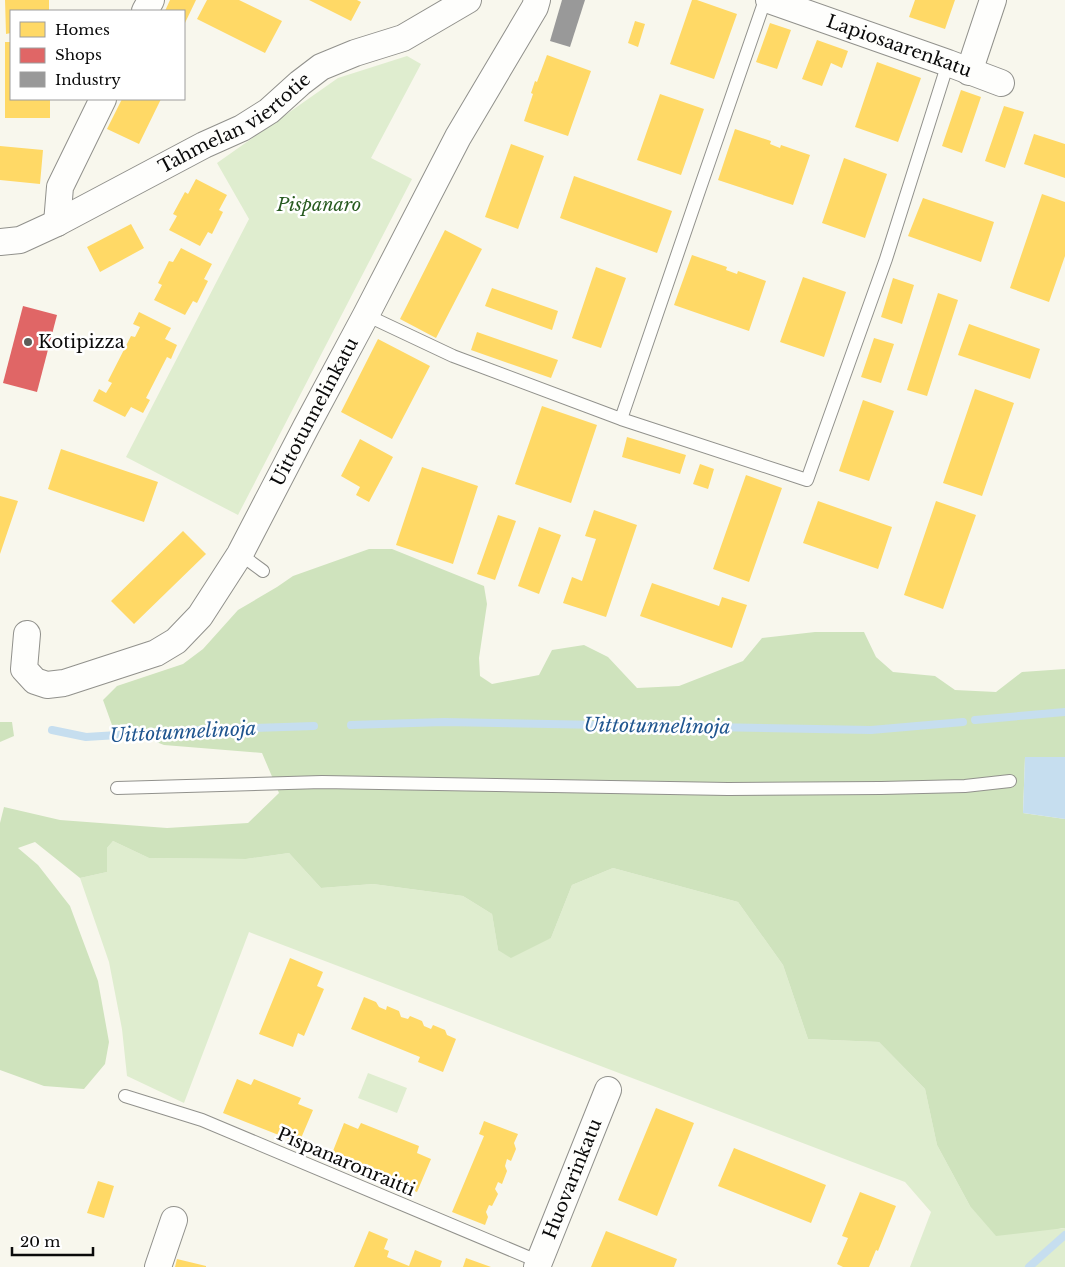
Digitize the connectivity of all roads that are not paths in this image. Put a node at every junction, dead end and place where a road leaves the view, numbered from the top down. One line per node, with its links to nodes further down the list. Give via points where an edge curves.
1 (468, 0): 8 (street, Tahmelan viertotie, via 403,38 321,67 269,111 242,128 204,144)
2 (537, 0): 10 (street, Uittotunnelinkatu, via 458,137)
3 (767, 0): 5 (street, Lapiosaarenkatu); 11 (lane)
4 (993, 0): 5 (street)
5 (958, 67): 6 (street, Lapiosaarenkatu); 11 (lane, via 808,480)
6 (1001, 83)
7 (103, 100): 8 (street, via 60,187)
8 (57, 223): 9 (street, Tahmelan viertotie, via 20,240)
9 (0, 242)
10 (366, 315): 11 (lane, via 453,356); 12 (street, Uittotunnelinkatu)
11 (621, 419)
12 (240, 554): 13 (lane); 14 (street, Uittotunnelinkatu, via 200,616 176,641 156,653 47,686 35,681 24,669)
13 (263, 571)
14 (27, 634)
15 (1010, 781): 16 (lane, via 965,786 881,788 728,789 322,782)
16 (117, 788)
17 (608, 1090): 20 (street, Huovarinkatu)
18 (125, 1096): 20 (lane, Pispanaronraitti, via 202,1120)
19 (174, 1220): 21 (street)
20 (542, 1265)
21 (158, 1267)

